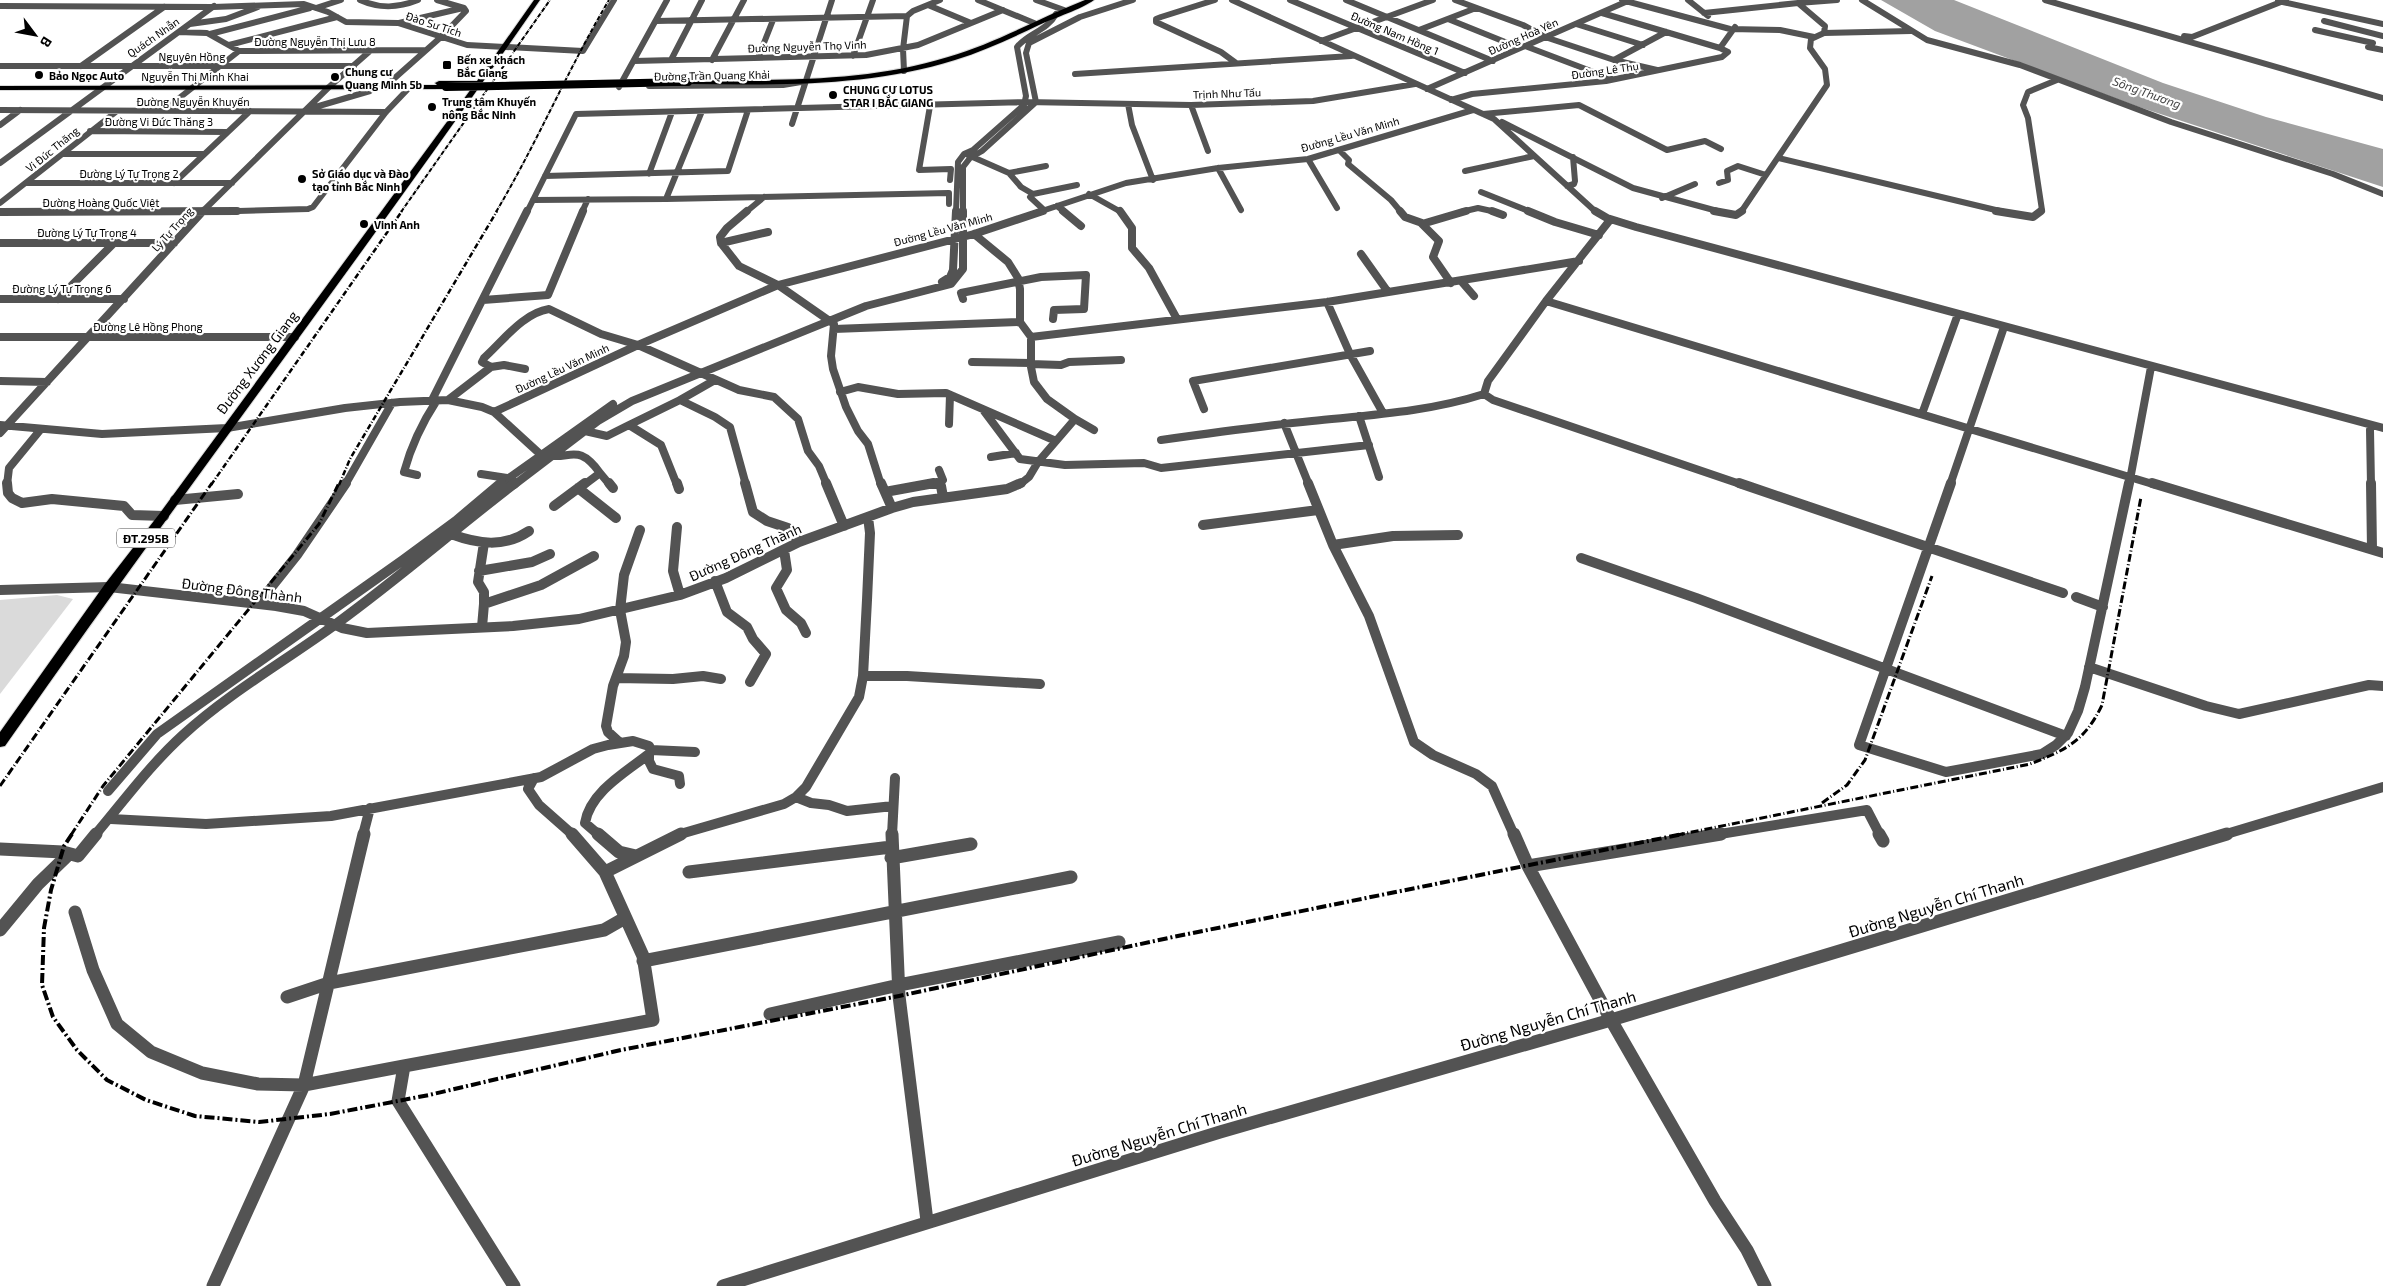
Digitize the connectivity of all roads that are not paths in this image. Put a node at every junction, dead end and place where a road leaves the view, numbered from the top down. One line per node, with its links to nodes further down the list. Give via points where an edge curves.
1 (31, 0): 40 (street)
2 (78, 0): 41 (street)
3 (223, 0): 45 (street, Quách Nhẫn)
4 (342, 0): 46 (street)
5 (360, 0): 43 (street, via 380,8)
6 (418, 0): 43 (street)
7 (437, 0): 47 (street)
8 (537, 0): 90 (main road, Đường Xương Giang / ĐT.295B)
9 (614, 0): 90 (street, Đào Sư Tích, via 583,51)
10 (667, 0): 65 (street)
11 (702, 0): 62 (street)
12 (744, 0): 63 (street)
13 (832, 0): 59 (street)
14 (873, 0): 55 (street)
15 (940, 0): 38 (street)
16 (978, 0): 49 (street)
17 (1036, 0): 50 (street)
18 (1092, 0): 50 (main road, Đường Trần Quang Khải)
19 (1133, 0): 136 (street, via 1080,17 1028,43 1026,53)
20 (1215, 0): 107 (street, via 1160,17 1156,22 1221,52)
21 (1232, 0): 87 (street)
22 (1290, 0): 72 (street, Đường Nam Hồng 1)
23 (1346, 0): 36 (street)
24 (1364, 0): 36 (street)
25 (1433, 0): 56 (street)
26 (1455, 0): 48 (street)
27 (1688, 0): 52 (street)
28 (1837, 0): 37 (street)
29 (1854, 0): 79 (street)
30 (1862, 0): 76 (street)
31 (2045, 0): 80 (street)
32 (2070, 0): 84 (street)
33 (2272, 0): 35 (street)
34 (1628, 1): 51 (street, Đường Hoà Yên); 70 (street); 73 (street)
35 (2283, 1): 71 (street); 84 (street)
36 (1354, 3): 56 (street)
37 (1798, 3): 52 (street); 82 (street, via 1825,26)
38 (928, 5): 54 (street); 68 (street)
39 (0, 6): 40 (street, Đào Sư Tích)
40 (21, 6): 41 (street, Đào Sư Tích)
41 (68, 6): 44 (street, Đào Sư Tích)
42 (261, 6): 45 (street, Đào Sư Tích); 46 (street, Đào Sư Tích, via 302,4); 67 (street, via 249,12)
43 (405, 6): 58 (street)
44 (164, 7): 45 (street, Đào Sư Tích); 110 (street)
45 (213, 7): 67 (street, Quách Nhẫn)
46 (315, 8): 57 (street, Đào Sư Tích); 81 (street)
47 (464, 8): 58 (street); 85 (street, via 466,11)
48 (1476, 8): 60 (street); 83 (street, via 1523,25)
49 (1003, 10): 66 (street); 68 (street, Đường Nguyễn Thọ Vinh)
50 (1064, 10): 53 (main road, Đường Trần Quang Khải)
51 (1602, 13): 69 (street, Đường Hoà Yên); 78 (street)
52 (1704, 13): 70 (street)
53 (1056, 14): 66 (main road, Đường Trần Quang Khải); 135 (street, via 1049,25 1016,47)
54 (907, 16): 55 (street); 93 (street)
55 (866, 17): 59 (street); 98 (street)
56 (1386, 17): 72 (street); 74 (street)
57 (337, 18): 58 (street, Đào Sư Tích, via 348,23); 88 (street)
58 (402, 18): 85 (street, Đào Sư Tích)
59 (828, 19): 61 (street); 101 (street)
60 (1448, 19): 74 (street); 91 (street)
61 (773, 20): 63 (street); 100 (street)
62 (692, 21): 63 (street); 65 (street); 102 (street)
63 (732, 21): 103 (street)
64 (2324, 21): 86 (street)
65 (656, 22): 105 (street)
66 (1034, 23): 113 (main road, Đường Trần Quang Khải, via 966,54)
67 (190, 24): 77 (street, Quách Nhẫn)
68 (971, 24): 93 (street, Đường Nguyễn Thọ Vinh)
69 (1576, 24): 83 (street, Đường Hoà Yên); 89 (street)
70 (1724, 24): 73 (street)
71 (2383, 24)
72 (1357, 27): 87 (street); 115 (street, Đường Nam Hồng 1)
73 (1734, 28): 82 (street); 92 (street, Đường Lê Thụ)
74 (1419, 30): 106 (street)
75 (2315, 30): 86 (street)
76 (1911, 31): 79 (street); 119 (street, via 1936,43 2020,65)
77 (178, 32): 81 (street, Đường Nguyễn Thị Lưu 8); 111 (street, Quách Nhẫn)
78 (1666, 32): 89 (street); 92 (street)
79 (1902, 32): 82 (street)
80 (2162, 33): 84 (street); 133 (street)
81 (210, 34): 88 (street, Đường Nguyễn Thị Lưu 8)
82 (1819, 35): 168 (street, via 1809,44 1823,62 1828,75 1827,85)
83 (1544, 37): 91 (street, Đường Hoà Yên); 104 (street)
84 (2192, 37): 132 (street)
85 (441, 38): 90 (street, Đào Sư Tích, via 467,45); 94 (street)
86 (2378, 40): 95 (street, via 2368,47)
87 (1321, 41): 99 (street)
88 (229, 45): 96 (street, Đường Nguyễn Thị Lưu 8)
89 (1642, 45): 104 (street)
90 (505, 47): 121 (main road, Đường Xương Giang / ĐT.295B)
91 (1523, 47): 106 (street, Đường Hoà Yên); 117 (street)
92 (1720, 48): 114 (street, Đường Lê Thụ, via 1728,52 1726,55)
93 (903, 49): 98 (street, Đường Nguyễn Thọ Vinh); 113 (street)
94 (426, 50): 97 (street, Đường Nguyễn Thị Lưu 8); 122 (street)
95 (2383, 50)
96 (239, 51): 97 (street, Đường Nguyễn Thị Lưu 8); 108 (street)
97 (370, 51): 112 (street, Lý Tự Trọng)
98 (853, 56): 101 (street, Đường Nguyễn Thọ Vinh)
99 (1355, 56): 107 (street); 123 (street)
100 (758, 58): 101 (street, Đường Nguyễn Thọ Vinh); 103 (street, Đường Nguyễn Thọ Vinh)
101 (812, 58): 120 (street)
102 (671, 60): 103 (street, Đường Nguyễn Thọ Vinh); 105 (street, Đường Nguyễn Thọ Vinh)
103 (712, 60)
104 (1614, 60): 114 (street)
105 (634, 61): 118 (street)
106 (1493, 61): 115 (street, Đường Hoà Yên)
107 (1236, 63): 116 (street)
108 (222, 65): 111 (street, Nguyên Hồng); 112 (street, Nguyên Hồng); 124 (street)
109 (0, 66): 110 (street, Nguyên Hồng)
110 (81, 66): 111 (street, Nguyên Hồng)
111 (130, 66): 127 (street, Quách Nhẫn)
112 (354, 66): 125 (street, Lý Tự Trọng)
113 (904, 71): 120 (main road, Đường Trần Quang Khải, via 855,79)
114 (1660, 71): 117 (street, Đường Lê Thụ)
115 (1465, 73): 128 (street, Đường Hoà Yên)
116 (1075, 74)
117 (1613, 79): 134 (street, Đường Lê Thụ, via 1472,94)
118 (622, 80): 120 (street, Đường Trần Quang Khải, via 784,79); 120 (street, Đường Trần Quang Khải, via 618,87)
119 (2057, 80): 168 (street, via 2028,92 2024,98 2042,203 2039,215 2033,217 1998,212); 191 (street)
120 (805, 82): 125 (main road, bridge); 147 (street)
121 (481, 83): 122 (main road); 131 (main road, Đường Xương Giang / ĐT.295B)
122 (388, 84): 125 (main road)
123 (1416, 84): 128 (street); 138 (street, Trịnh Như Tấu, via 1314,101)
124 (192, 87): 125 (main road, Nguyễn Thị Minh Khai); 127 (main road, Nguyễn Thị Minh Khai); 143 (street)
125 (329, 87): 130 (main road); 145 (street, Lý Tự Trọng)
126 (0, 88): 127 (main road, Nguyễn Thị Minh Khai)
127 (101, 88): 142 (street, Quách Nhẫn)
128 (1427, 89): 134 (street)
129 (407, 90): 130 (main road); 131 (main road); 151 (street, Đường Hoàng Quốc Việt)
130 (370, 91): 145 (street)
131 (475, 91): 243 (main road, Đường Xương Giang / ĐT.295B)
132 (2383, 92)
133 (2383, 98)
134 (1450, 100): 148 (street)
135 (1026, 102): 136 (street, Trịnh Như Tấu); 139 (street, Trịnh Như Tấu); 164 (street, via 973,150)
136 (1036, 102): 137 (street, Trịnh Như Tấu); 165 (street, via 982,151)
137 (1128, 104): 138 (street, Trịnh Như Tấu); 179 (street)
138 (1191, 104): 160 (street)
139 (930, 106): 147 (street, Trịnh Như Tấu); 188 (street, via 919,170 951,169)
140 (0, 110): 141 (street, Đường Nguyễn Khuyến)
141 (20, 110): 142 (street, Đường Nguyễn Khuyến); 155 (street)
142 (70, 110): 149 (street, Đường Nguyễn Khuyến); 170 (street, Quách Nhẫn)
143 (164, 110): 144 (street, Đường Nguyễn Khuyến); 149 (street, Đường Nguyễn Khuyến)
144 (250, 110): 145 (street, Đường Nguyễn Khuyến); 158 (street)
145 (306, 110): 151 (street, Đường Nguyễn Khuyến); 182 (street, Lý Tự Trọng)
146 (748, 110): 147 (street, Trịnh Như Tấu); 150 (street, Trịnh Như Tấu); 174 (street, via 728,172)
147 (796, 110): 156 (street)
148 (1473, 110): 153 (street); 161 (street, Đường Lều Văn Minh)
149 (117, 111): 157 (street, Vi Đức Thăng)
150 (702, 111): 152 (street, Trịnh Như Tấu); 174 (street)
151 (386, 112): 205 (street, Đường Hoàng Quốc Việt, via 313,206 302,210)
152 (672, 112): 175 (street); 178 (street, Trịnh Như Tấu, via 576,114)
153 (1482, 114): 154 (street); 159 (street, via 1579,105 1667,150 1705,141)
154 (1494, 119): 166 (street); 167 (street)
155 (0, 124)
156 (792, 124)
157 (90, 131): 158 (street, Đường Vi Đức Thăng 3); 162 (street, Vi Đức Thăng)
158 (228, 132): 163 (street)
159 (1721, 149)
160 (1208, 151)
161 (1340, 151): 169 (street, Đường Lều Văn Minh); 209 (street, via 1349,160 1348,164 1406,217)
162 (63, 154): 163 (street); 180 (street, Vi Đức Thăng)
163 (203, 154): 181 (street)
164 (964, 154): 165 (street); 214 (street, via 956,173)
165 (973, 155): 176 (street); 213 (street, via 963,167)
166 (1534, 156): 173 (street); 186 (street)
167 (1574, 157): 186 (street, via 1575,181); 194 (street, via 1633,188)
168 (1778, 158): 177 (street)
169 (1308, 159): 172 (street, Đường Lều Văn Minh); 200 (street)
170 (0, 163)
171 (1046, 166): 176 (street)
172 (1218, 168): 179 (street, Đường Lều Văn Minh); 203 (street)
173 (1465, 172)
174 (676, 173): 175 (street); 195 (street)
175 (650, 174): 178 (street)
176 (1008, 174): 189 (street)
177 (1766, 175): 183 (street, via 1738,166 1727,171 1728,180); 194 (street, via 1736,215)
178 (545, 176): 196 (street)
179 (1152, 180): 190 (street, Đường Lều Văn Minh, via 1126,183)
180 (26, 183): 181 (street, Đường Lý Tự Trọng 2); 198 (street, Vi Đức Thăng)
181 (174, 183): 182 (street, Đường Lý Tự Trọng 2)
182 (232, 183): 205 (street, Lý Tự Trọng)
183 (1719, 183)
184 (1695, 184): 194 (street)
185 (1076, 185): 189 (street)
186 (1567, 186): 208 (street, via 1597,214)
187 (1481, 192): 193 (street)
188 (949, 193): 192 (street); 207 (street)
189 (1033, 194): 202 (street, via 1032,200)
190 (1089, 194): 199 (street, Đường Lều Văn Minh); 237 (street, via 1127,218 1132,228 1132,248 1149,268)
191 (2383, 194)
192 (764, 197): 195 (street); 217 (street, via 727,228 720,237)
193 (1496, 198): 201 (street); 212 (street)
194 (1662, 198)
195 (666, 199): 197 (street)
196 (533, 200): 197 (street); 232 (street)
197 (588, 200): 232 (street, via 548,295)
198 (0, 203)
199 (1057, 206): 202 (street, Đường Lều Văn Minh); 210 (street)
200 (1336, 208)
201 (1485, 209): 206 (street); 209 (street, via 1428,218)
202 (1044, 210): 213 (street, Đường Lều Văn Minh)
203 (1241, 210)
204 (0, 212): 205 (street, Đường Hoàng Quốc Việt)
205 (202, 212): 216 (street, Lý Tự Trọng)
206 (1503, 215)
207 (948, 220)
208 (1610, 220): 212 (street); 235 (street)
209 (1422, 223): 223 (street, via 1440,241 1432,257)
210 (1081, 226)
211 (768, 232): 217 (street)
212 (1599, 235): 220 (street)
213 (969, 236): 214 (street, Đường Lều Văn Minh); 221 (street, via 1013,266); 226 (street, via 963,269 957,279 942,288)
214 (953, 239): 224 (street, Đường Lều Văn Minh); 226 (street, via 950,277)
215 (114, 243): 216 (street, Đường Lý Tự Trọng 4); 218 (street, Đường Lý Tự Trọng 4); 229 (street)
216 (174, 243): 230 (street, Lý Tự Trọng)
217 (721, 243): 224 (street, via 739,266)
218 (0, 244)
219 (1361, 254): 225 (street)
220 (1579, 261): 222 (street); 233 (street)
221 (1019, 280): 231 (street, via 961,292); 236 (street, via 1086,275 1084,309 1054,310); 239 (street, via 1022,298)
222 (1461, 281): 223 (street); 227 (street)
223 (1451, 282): 225 (street)
224 (778, 286): 238 (street); 245 (street, Đường Lều Văn Minh)
225 (1388, 292): 234 (street)
226 (910, 293): 238 (street, via 875,303)
227 (1474, 296)
228 (0, 299): 229 (street, Đường Lý Tự Trọng 6)
229 (58, 299): 230 (street, Đường Lý Tự Trọng 6)
230 (124, 299): 242 (street, Lý Tự Trọng)
231 (963, 299)
232 (482, 300): 261 (street)
233 (1546, 301): 259 (street, via 1488,381); 269 (street)
234 (1327, 302): 237 (street); 247 (street)
235 (1958, 314): 240 (street); 269 (street)
236 (1053, 319)
237 (1177, 319): 244 (street)
238 (830, 322): 239 (street); 254 (street); 258 (street, via 831,356)
239 (1020, 322): 244 (street)
240 (2004, 327): 252 (street); 280 (street)
241 (0, 337): 242 (street, Đường Lê Hồng Phong)
242 (88, 337): 243 (street, Đường Lê Hồng Phong); 257 (street, Lý Tự Trọng)
243 (296, 337): 277 (main road, Đường Xương Giang / ĐT.295B)
244 (1031, 337): 250 (street)
245 (638, 345): 251 (street, via 601,334 545,308 526,320 484,358 482,362); 254 (street); 267 (street, Đường Lều Văn Minh)
246 (1370, 351): 247 (street)
247 (1350, 354): 265 (street, via 1193,380); 268 (street)
248 (1120, 360): 250 (street)
249 (972, 362): 250 (street)
250 (1031, 364): 271 (street, via 1034,382 1047,398)
251 (491, 367): 253 (street, via 504,365); 262 (street)
252 (2151, 367): 276 (street); 298 (street)
253 (525, 369)
254 (695, 371): 255 (street); 282 (street, via 632,401); 289 (street, via 620,400 597,413)
255 (715, 380): 263 (street); 313 (street, via 739,390 774,397 794,413 802,427 808,451 819,466)
256 (0, 381): 257 (street)
257 (47, 382): 274 (street, Lý Tự Trọng)
258 (840, 392): 260 (street, via 858,387 898,394 942,392); 303 (street, via 858,431 868,444)
259 (1484, 394): 268 (street, via 1456,402); 323 (street, via 1493,400)
260 (950, 395): 266 (street); 273 (street)
261 (435, 400): 262 (street); 264 (street); 295 (street, via 409,450 404,472)
262 (448, 400): 267 (street)
263 (680, 400): 275 (street); 320 (street, via 730,427 753,512 788,528)
264 (392, 403): 277 (street); 339 (street, via 343,488)
265 (1204, 409)
266 (984, 411): 285 (street, via 1004,416); 287 (street)
267 (494, 412): 289 (street)
268 (1384, 413): 270 (street)
269 (1922, 414): 280 (street)
270 (1359, 416): 272 (street); 286 (street)
271 (1075, 419): 281 (street); 285 (street, Đường Đông Thành)
272 (1284, 423): 284 (street); 288 (street)
273 (949, 424)
274 (4, 425): 279 (street); 283 (street, Lý Tự Trọng)
275 (629, 425): 282 (street, via 607,436); 302 (street, via 660,445)
276 (2370, 427): 278 (street); 325 (street)
277 (227, 428): 279 (street, via 102,434); 306 (main road, Đường Xương Giang / ĐT.295B)
278 (2383, 428)
279 (42, 429): 310 (street, via 9,468 7,486 12,498 22,503 52,499 124,506 132,515)
280 (1968, 429): 298 (street); 323 (street)
281 (1094, 430)
282 (585, 431): 289 (street)
283 (0, 433)
284 (1161, 440)
285 (1056, 441): 291 (street, Đường Đông Thành)
286 (1369, 445): 288 (street); 296 (street)
287 (1016, 453): 290 (street); 291 (street, via 1020,459)
288 (1294, 453): 291 (street, via 1161,468 1144,463 1065,465); 309 (street)
289 (543, 456): 293 (street, via 583,454); 297 (street); 318 (street)
290 (991, 457)
291 (1038, 462): 305 (street, Đường Đông Thành, via 1024,481 1006,489)
292 (939, 470): 299 (street, via 943,480)
293 (600, 473): 300 (street); 301 (street)
294 (481, 474): 297 (street)
295 (417, 475)
296 (1379, 477)
297 (507, 478): 330 (street)
298 (2131, 478): 325 (street); 341 (street)
299 (939, 484): 303 (street); 305 (street)
300 (578, 488): 307 (street); 312 (street)
301 (613, 488)
302 (679, 489)
303 (885, 492): 308 (street)
304 (238, 494): 306 (street)
305 (943, 497): 308 (street, Đường Đông Thành)
306 (175, 500): 310 (main road, Đường Xương Giang / ĐT.295B)
307 (554, 506)
308 (892, 508): 311 (street, Đường Đông Thành)
309 (1318, 510): 314 (street); 322 (street)
310 (164, 516): 334 (main road, Đường Xương Giang / ĐT.295B)
311 (868, 517): 313 (street, Đường Đông Thành); 349 (street, via 870,533)
312 (616, 518)
313 (844, 526): 320 (street, Đường Đông Thành)
314 (1203, 526)
315 (677, 527): 337 (street, via 673,571)
316 (529, 530): 321 (street, via 513,541)
317 (640, 530): 342 (street, via 624,575)
318 (451, 534): 321 (street); 331 (street)
319 (1458, 535): 322 (street, via 1393,536)
320 (799, 542): 324 (street, Đường Đông Thành)
321 (484, 543): 332 (street)
322 (1333, 545): 375 (street, via 1370,616 1414,742 1422,750 1481,777 1492,786)
323 (1929, 548): 336 (street); 348 (street)
324 (784, 550): 333 (street, Đường Đông Thành); 346 (street, via 788,574 776,588 786,610)
325 (2372, 550): 326 (street)
326 (2383, 553)
327 (550, 554): 332 (street, via 532,562)
328 (594, 556): 340 (street, via 546,585)
329 (1581, 558): 348 (street)
330 (403, 560): 331 (street); 343 (street)
331 (413, 564): 344 (street)
332 (480, 571): 340 (street, via 478,582 484,592)
333 (715, 582): 337 (street, Đường Đông Thành); 352 (street, via 727,612 747,627 766,654)
334 (109, 587): 335 (street, Đường Đông Thành); 339 (street, Đường Đông Thành); 356 (main road, Đường Xương Giang / ĐT.295B)
335 (0, 590)
336 (2063, 593)
337 (680, 595): 342 (street, Đường Đông Thành)
338 (2076, 597): 341 (street)
339 (258, 604): 343 (street, Đường Đông Thành, via 304,611)
340 (484, 604): 345 (street)
341 (2103, 607): 347 (street)
342 (620, 610): 345 (street, Đường Đông Thành, via 579,619); 350 (street, via 626,642)
343 (321, 618): 344 (street, Đường Đông Thành); 364 (street, via 157,734)
344 (336, 624): 345 (street, Đường Đông Thành, via 367,633); 368 (street, via 217,707 182,736 135,787)
345 (482, 627)
346 (806, 633)
347 (2089, 667): 354 (street, via 2239,714 2369,685); 355 (street, via 2080,706)
348 (1886, 670): 355 (street); 355 (street, via 1859,745 1946,772 2042,754)
349 (863, 676): 353 (street); 365 (street, via 859,696 847,719 806,787)
350 (616, 678): 351 (street, via 703,676); 357 (street, via 606,726)
351 (721, 679)
352 (750, 682)
353 (1040, 684)
354 (2383, 686)
355 (2066, 736)
356 (0, 742)
357 (620, 743): 358 (street, via 641,742 649,746); 360 (street, via 593,749)
358 (650, 752): 359 (street); 362 (street, via 649,761 653,769 679,776); 374 (street, via 593,803 585,817 585,823 618,852)
359 (695, 752)
360 (534, 778): 367 (street); 376 (street, via 528,790 530,796 549,816 562,824)
361 (895, 778): 366 (street)
362 (680, 784)
363 (2383, 787): 389 (street, Đường Nguyễn Chí Thanh)
364 (108, 791)
365 (796, 797): 366 (street, via 847,811); 374 (street, via 784,804 672,837)
366 (893, 806): 372 (street)
367 (370, 808): 368 (street, via 331,816 250,823); 385 (street)
368 (111, 819): 373 (street, via 78,856)
369 (1883, 841): 375 (street, via 1867,810)
370 (971, 844): 372 (street)
371 (0, 849): 373 (street)
372 (891, 853): 377 (street); 380 (street)
373 (69, 854): 382 (street, via 38,884)
374 (636, 856): 376 (street)
375 (1528, 866): 389 (street)
376 (605, 872): 381 (street)
377 (689, 872)
378 (1071, 877): 380 (street)
379 (75, 912): 391 (street, via 93,970 118,1024 150,1052 202,1073 258,1084)
380 (894, 913): 384 (street); 386 (street)
381 (625, 918): 384 (street); 385 (street, via 604,930)
382 (0, 930)
383 (1119, 942): 386 (street)
384 (643, 961): 390 (street, via 653,1020)
385 (329, 983): 387 (street); 391 (street)
386 (899, 985): 388 (street); 392 (street)
387 (287, 997)
388 (770, 1014)
389 (1611, 1020): 392 (street, Đường Nguyễn Chí Thanh, via 1220,1132); 396 (street)
390 (404, 1066): 391 (street); 394 (street, via 398,1101)
391 (304, 1085): 393 (street)
392 (926, 1221): 395 (street, Đường Nguyễn Chí Thanh)
393 (213, 1286)
394 (514, 1286)
395 (723, 1286)
396 (1765, 1286)

